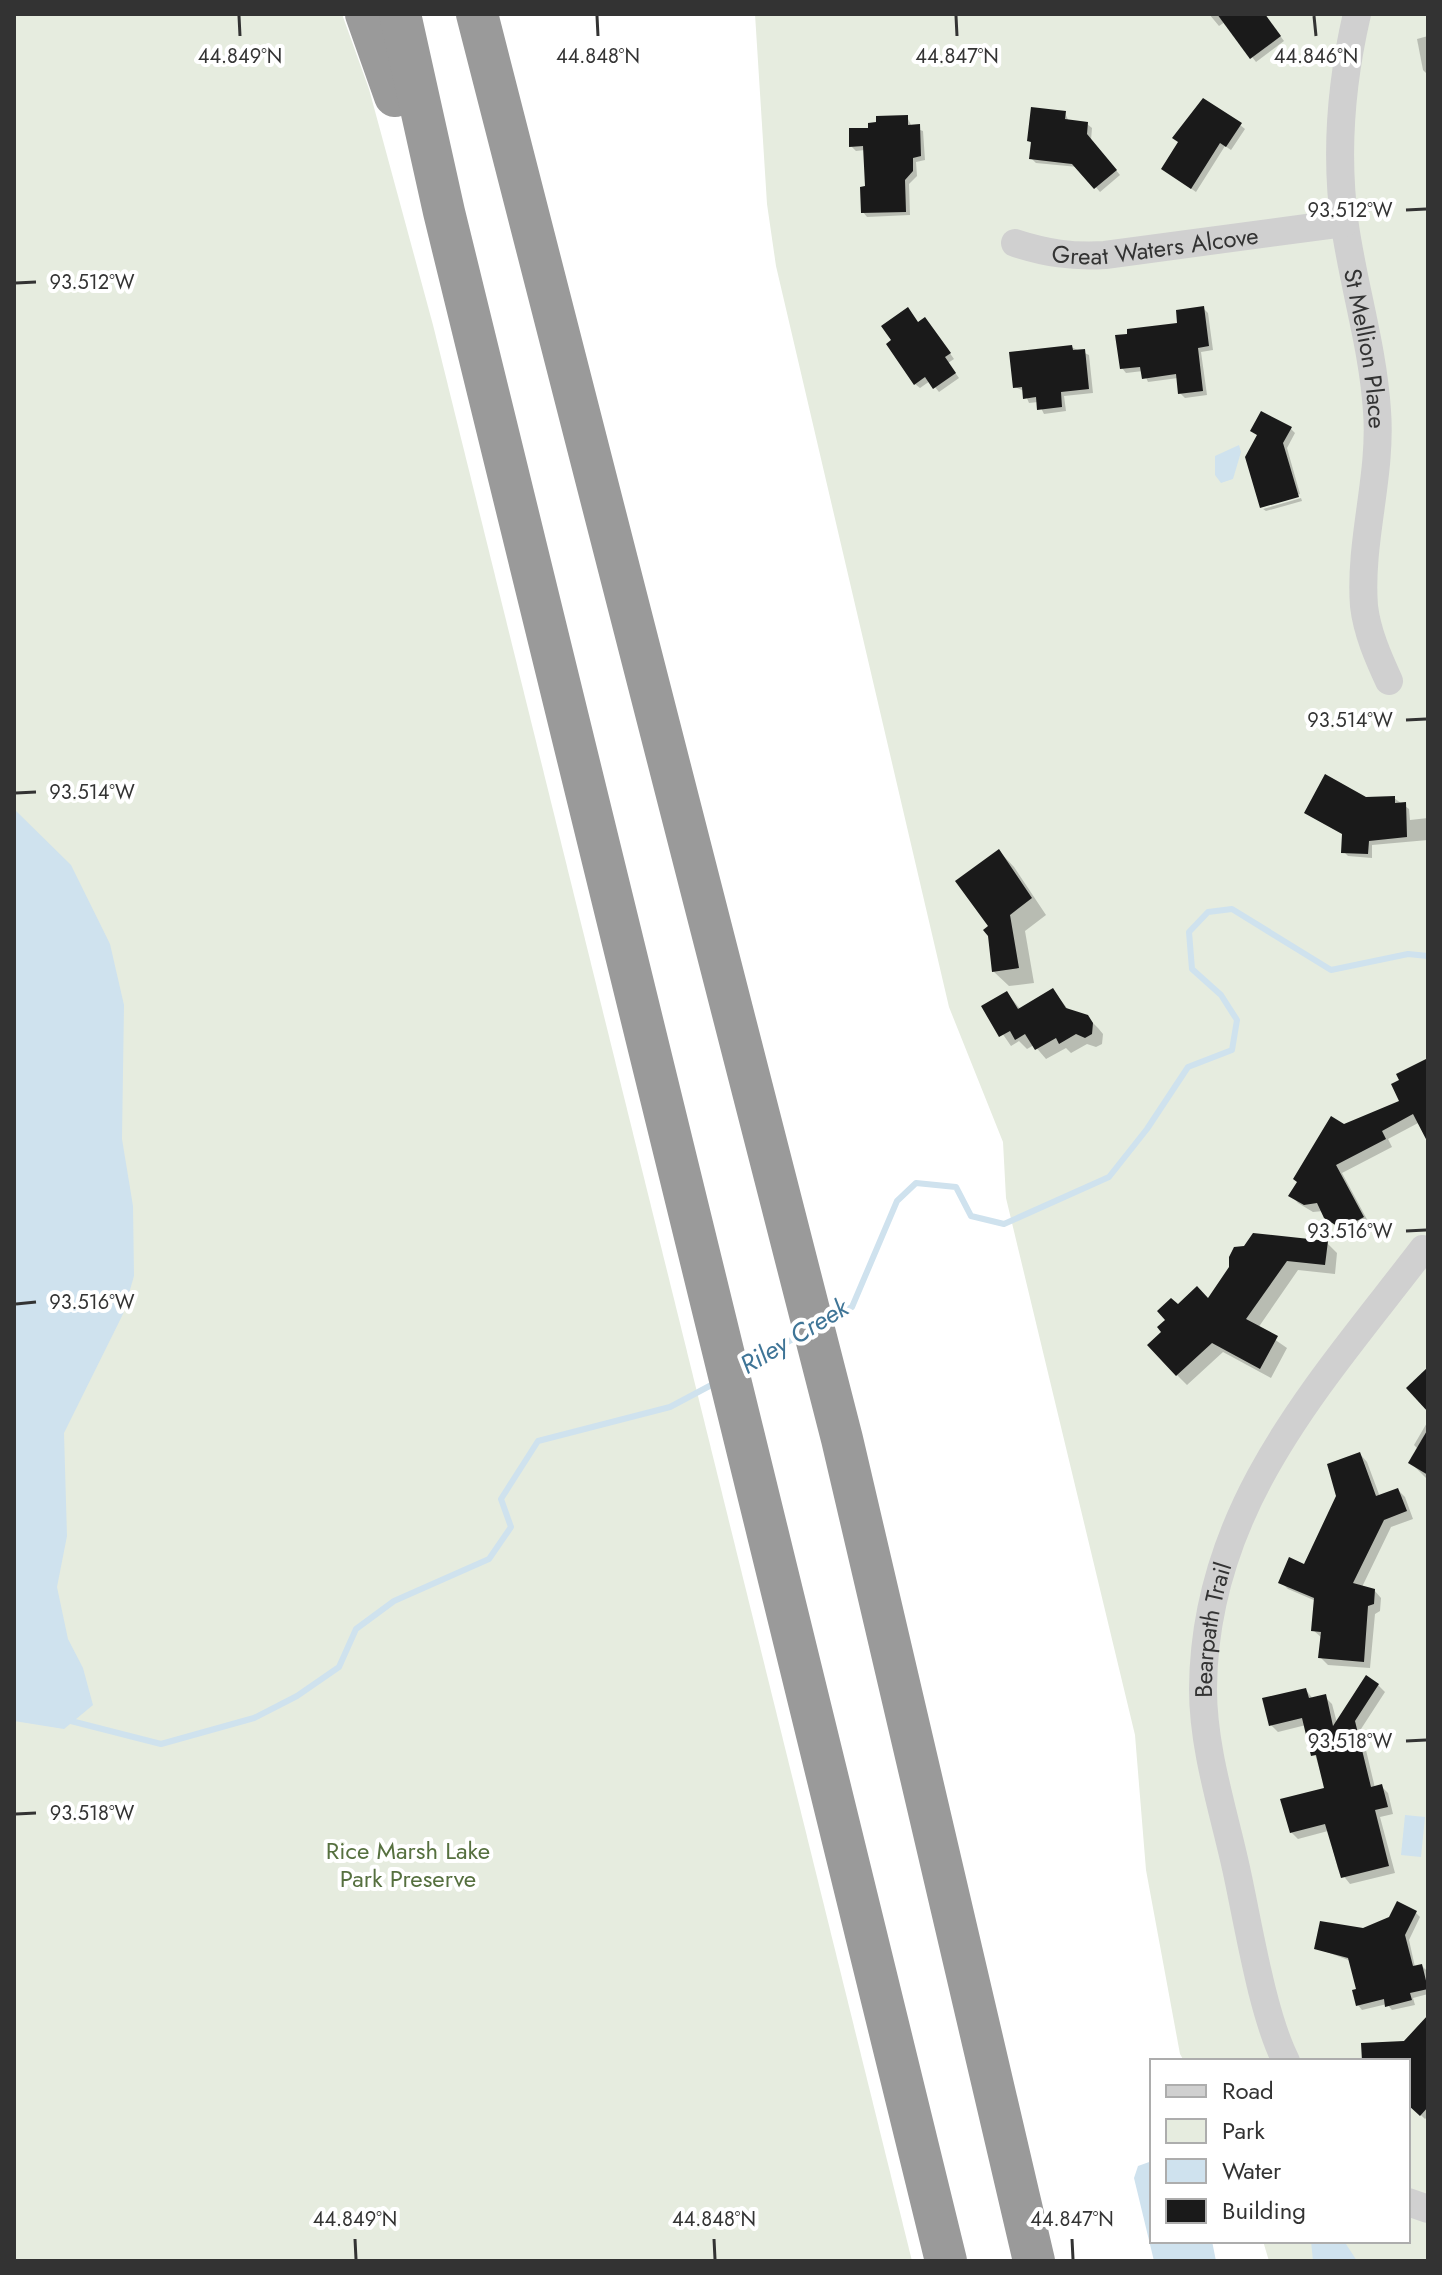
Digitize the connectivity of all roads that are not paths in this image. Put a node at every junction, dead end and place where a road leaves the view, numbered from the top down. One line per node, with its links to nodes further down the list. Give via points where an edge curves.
1 (366, 14): 5 (highway)
2 (400, 14): 5 (highway)
3 (477, 14): 12 (highway, via 842,1439)
4 (1357, 14): 6 (street, St Mellion Place, via 1342,101)
5 (444, 212): 11 (highway)
6 (1344, 223): 7 (street, Great Waters Alcove, via 1105,255 1045,253); 8 (street, St Mellion Place, via 1374,364 1378,416 1364,608)
7 (1015, 243)
8 (1389, 681)
9 (1423, 1249): 10 (street, Bearpath Trail, via 1261,1470 1233,1530 1206,1636 1207,1742)
10 (1285, 2059)
11 (946, 2261)
12 (1034, 2261)

